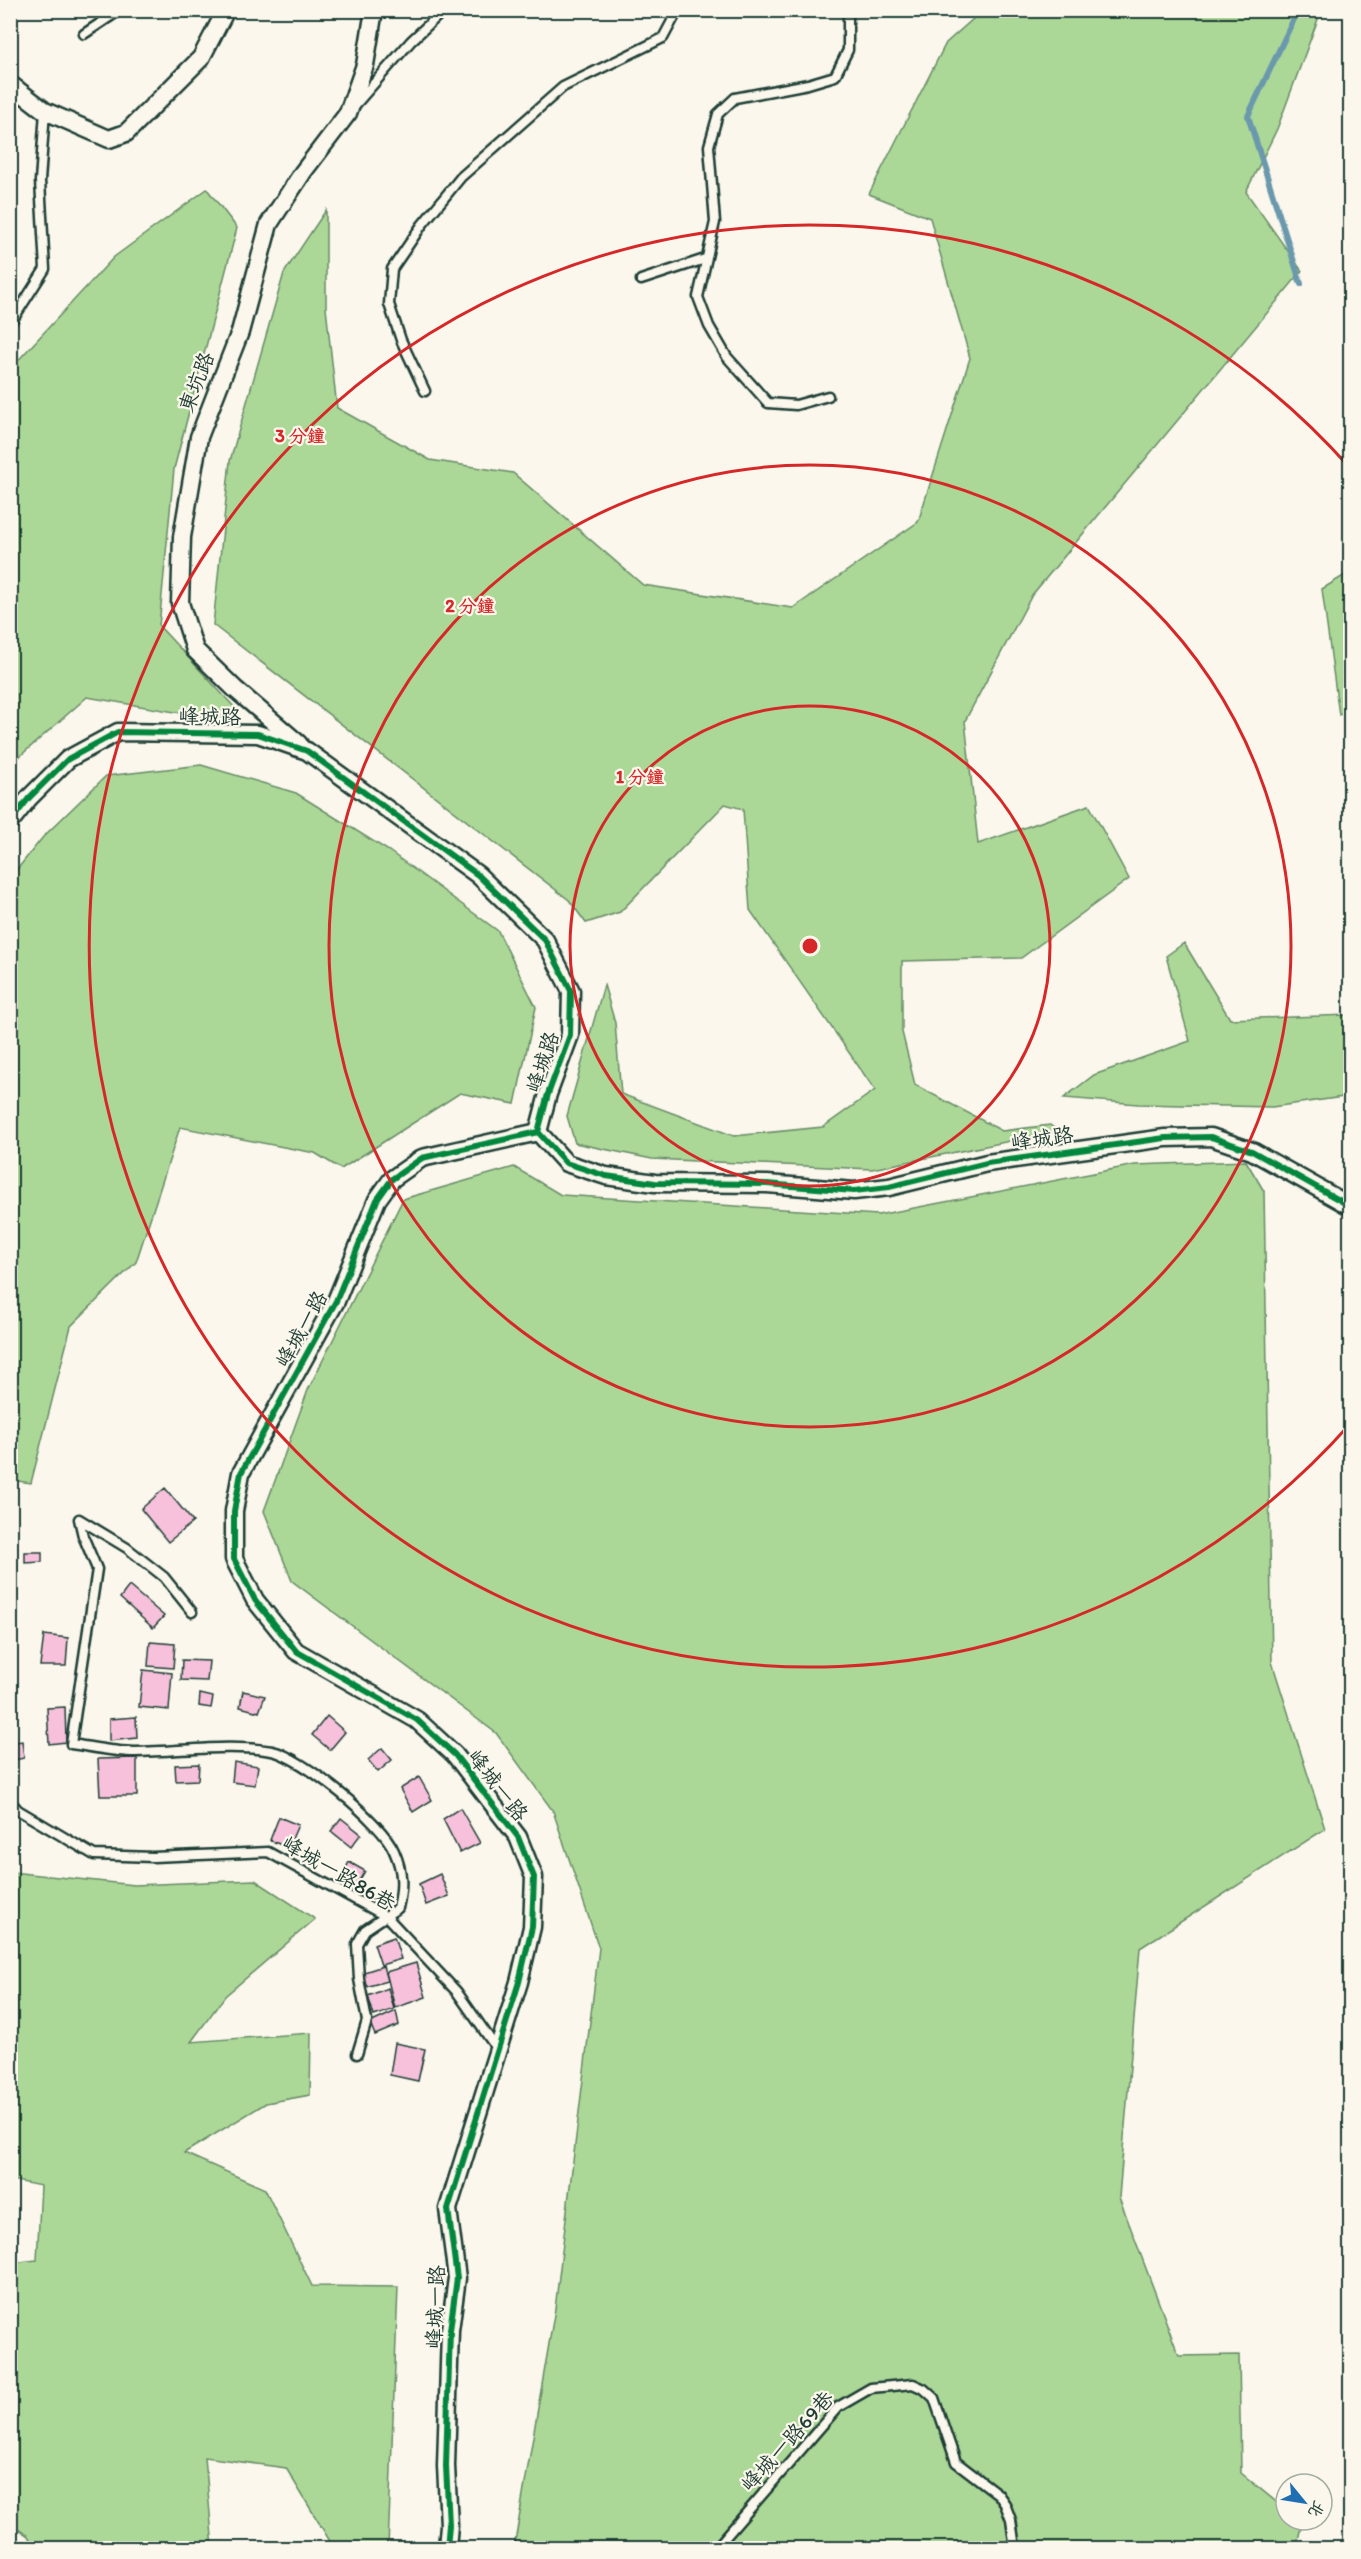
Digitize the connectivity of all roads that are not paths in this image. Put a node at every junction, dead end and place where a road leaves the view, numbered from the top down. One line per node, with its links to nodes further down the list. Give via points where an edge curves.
1 (120, 10): 7 (lane)
2 (225, 10): 9 (street, via 201,58 126,133 109,139)
3 (374, 10): 10 (street, 東坑路, via 365,64)
4 (444, 10): 10 (lane, via 411,41)
5 (678, 10): 14 (lane, via 663,38 563,87 461,177 392,269 389,304 401,340)
6 (848, 10): 11 (lane, via 848,50 835,76 735,98 718,114 709,146 715,222)
7 (84, 34)
8 (10, 84): 9 (street)
9 (45, 111): 13 (lane, via 39,181 45,269)
10 (348, 113): 16 (street, 東坑路, via 269,224 240,332 199,437 182,537 180,603 195,650)
11 (705, 259): 12 (lane); 15 (lane, via 698,297 727,357 748,382 768,403 796,405)
12 (640, 280)
13 (10, 324)
14 (426, 391)
15 (828, 396)
16 (307, 751): 17 (street, 峰城路, via 258,734 118,732 68,759); 18 (street, 峰城路, via 478,875 545,940 571,991 570,1035)
17 (10, 822)
18 (538, 1132): 19 (street, 峰城路, via 566,1163 606,1176 655,1183 766,1184 854,1191 889,1187 987,1163 1154,1139 1211,1137 1252,1151); 23 (street, 峰城一路, via 422,1158 392,1179 377,1200 336,1301 241,1473 234,1511 234,1559 255,1600 296,1651 417,1720 455,1755 518,1837 534,1877 532,1928)
19 (1350, 1206)
20 (192, 1612): 22 (lane, via 164,1577 80,1519 97,1569 71,1744 132,1752 274,1751 319,1775 382,1830 394,1850 404,1884 398,1908)
21 (10, 1802): 22 (lane, 峰城一路86巷, via 94,1855 153,1857 268,1852)
22 (387, 1917): 23 (lane, 峰城一路86巷, via 457,1992); 24 (lane, via 365,1930 357,1944 368,2021)
23 (499, 2052): 25 (street, 峰城一路, via 448,2209 457,2278 450,2330)
24 (357, 2054)
25 (447, 2548)
26 (716, 2548): 27 (lane, 峰城一路69巷, via 838,2407 871,2388 913,2384 934,2398 956,2463 998,2494 1005,2504)
27 (1015, 2548)

